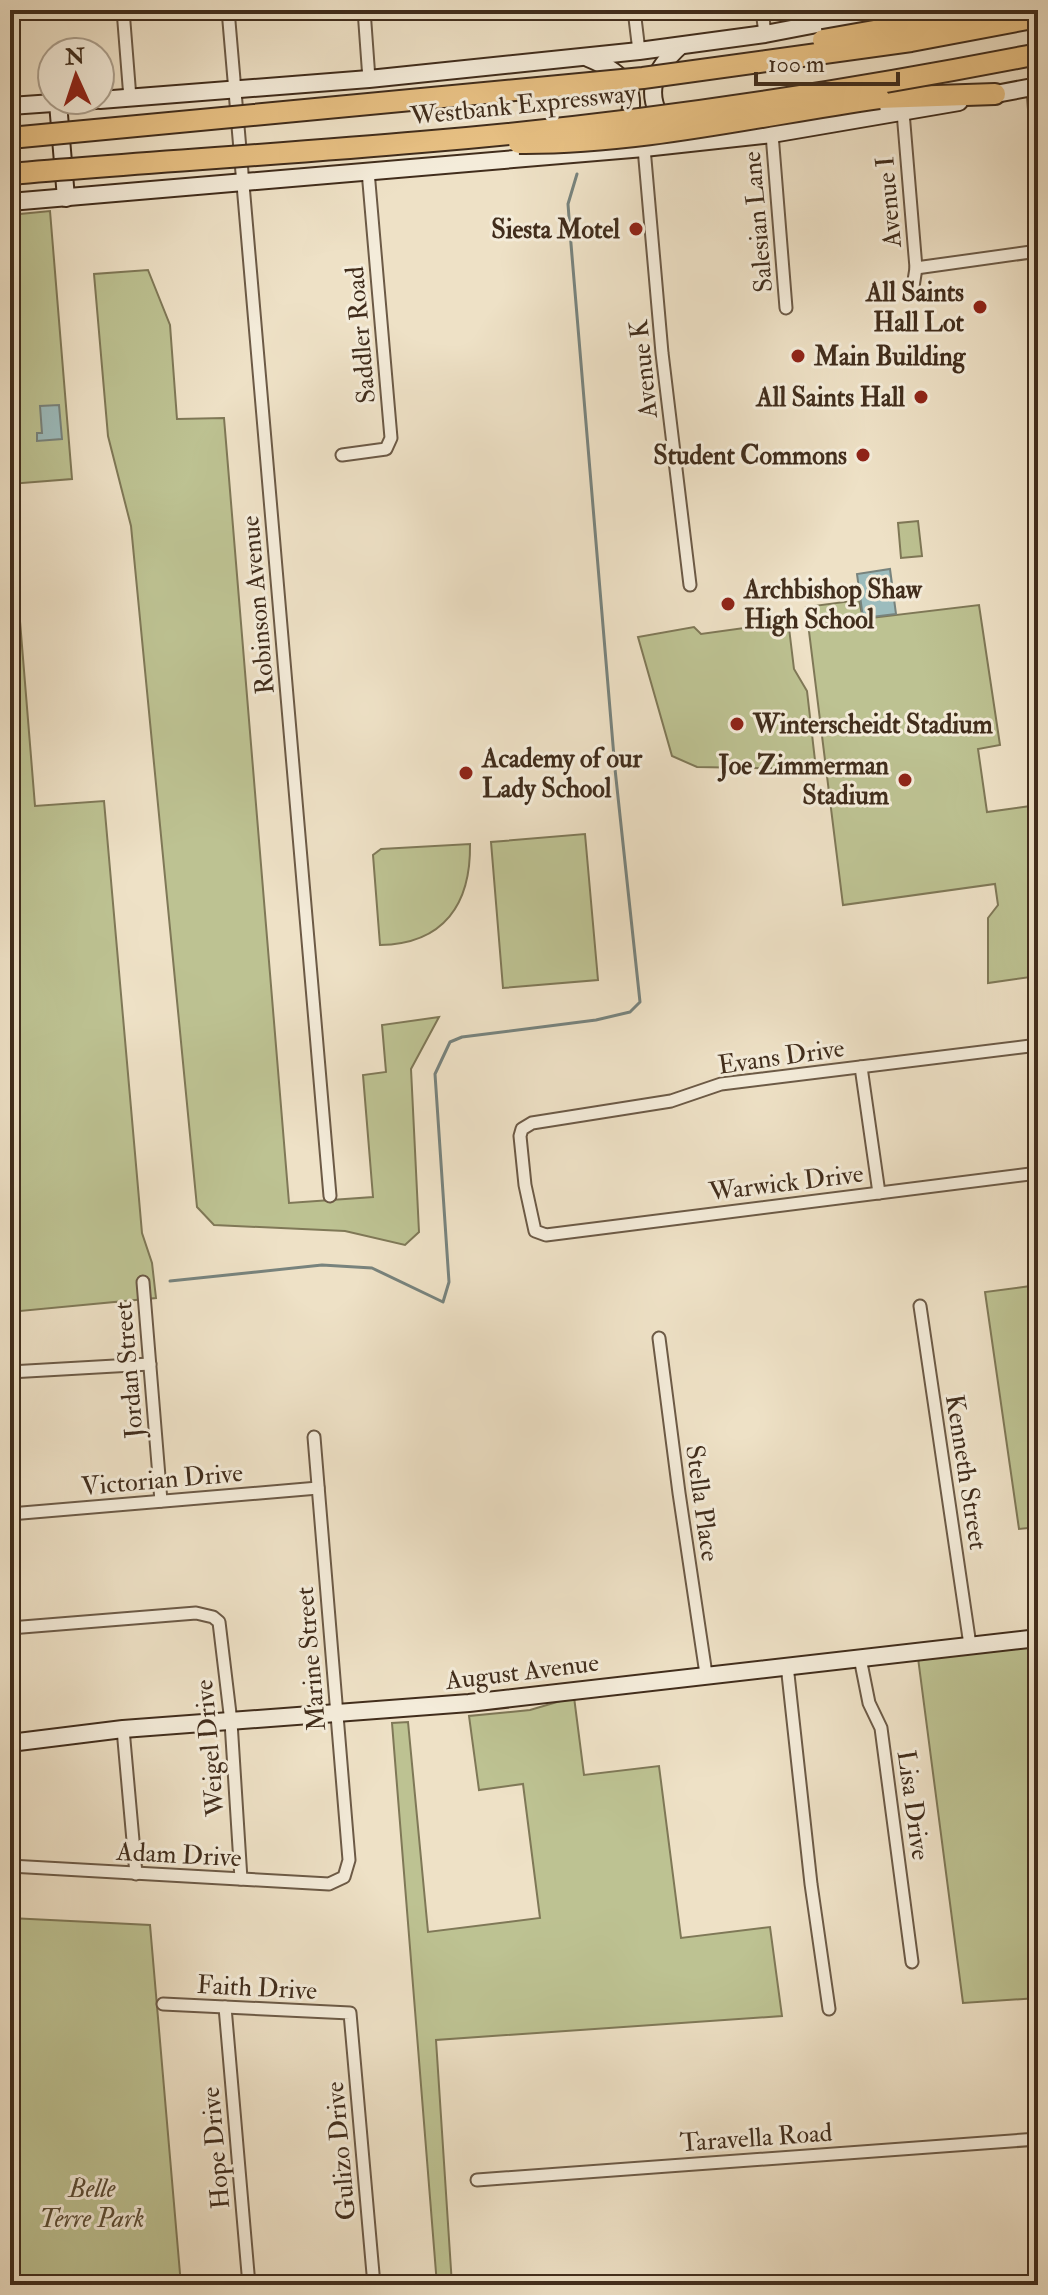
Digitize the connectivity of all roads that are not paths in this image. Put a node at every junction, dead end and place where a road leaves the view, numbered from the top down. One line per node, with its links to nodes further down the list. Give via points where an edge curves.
1 (123, 10): 19 (street)
2 (228, 10): 17 (street, Robinson Avenue)
3 (364, 10): 15 (street)
4 (634, 10): 11 (street)
5 (762, 10): 9 (street)
6 (890, 10): 9 (main road, Westbank Expressway)
7 (993, 10): 14 (highway, bridge, via 726,56)
8 (1038, 17): 14 (highway, Westbank Expressway, bridge, via 911,41)
9 (765, 34): 10 (main road, Westbank Expressway)
10 (680, 46): 11 (main road, Westbank Expressway); 29 (main road, via 657,71 655,104 666,126)
11 (639, 51): 13 (main road, Westbank Expressway)
12 (1038, 54): 30 (highway, Westbank Expressway, bridge, via 767,101)
13 (585, 57): 15 (main road, Westbank Expressway); 32 (main road, via 615,71 628,85 626,129)
14 (643, 78): 25 (highway, Westbank Expressway, bridge)
15 (369, 79): 17 (main road, Westbank Expressway)
16 (1035, 87): 18 (main road, Westbank Expressway); 33 (street)
17 (234, 89): 19 (main road, Westbank Expressway); 36 (street, Robinson Avenue)
18 (995, 94): 23 (main road, Westbank Expressway); 30 (highway, bridge, via 879,98 654,134 548,143)
19 (130, 98): 20 (main road, Westbank Expressway)
20 (116, 99)
21 (36, 104): 22 (main road, Westbank Expressway)
22 (10, 106)
23 (903, 112): 27 (main road, Westbank Expressway); 40 (street, Avenue I)
24 (59, 116): 37 (main road)
25 (201, 119): 26 (highway, via 177,115); 28 (highway, Westbank Expressway, bridge)
26 (10, 124)
27 (772, 134): 29 (main road, Westbank Expressway); 42 (street, Salesian Lane)
28 (10, 138)
29 (706, 141): 31 (main road, Westbank Expressway)
30 (423, 142): 35 (highway, Westbank Expressway, bridge)
31 (644, 148): 32 (main road, Westbank Expressway); 44 (street, Avenue K)
32 (609, 152): 34 (main road, Westbank Expressway)
33 (1038, 161)
34 (368, 171): 36 (main road, Westbank Expressway); 43 (street, Saddler Road, via 391,438 386,449)
35 (10, 176)
36 (244, 182): 37 (main road, Westbank Expressway); 49 (street, Robinson Avenue)
37 (66, 198): 38 (main road, Westbank Expressway)
38 (10, 202)
39 (1038, 251): 40 (street)
40 (916, 268): 41 (street, Avenue I)
41 (913, 287)
42 (786, 308)
43 (342, 455)
44 (690, 585)
45 (1038, 1045): 46 (street, Evans Drive)
46 (861, 1067): 48 (street); 50 (street, Evans Drive, via 721,1084 671,1101 532,1123 520,1136 525,1185)
47 (1038, 1173): 48 (street, Warwick Drive)
48 (879, 1193): 50 (street, Warwick Drive)
49 (330, 1196)
50 (539, 1234)
51 (143, 1282): 54 (street, Jordan Street)
52 (920, 1306): 62 (street, Kenneth Street)
53 (659, 1338): 65 (street, Stella Place)
54 (150, 1364): 55 (street); 58 (street, Jordan Street)
55 (10, 1372)
56 (314, 1437): 57 (street, Marine Street)
57 (318, 1488): 58 (street, Victorian Drive); 66 (street, Marine Street)
58 (161, 1501): 59 (street, Victorian Drive)
59 (10, 1514)
60 (10, 1628): 67 (street, Weigel Drive, via 196,1613 213,1617 221,1631)
61 (1038, 1638): 62 (main road, August Avenue)
62 (970, 1645): 63 (main road, August Avenue)
63 (860, 1658): 64 (main road, August Avenue); 74 (street, Lisa Drive, via 869,1703 881,1728)
64 (787, 1665): 65 (main road, August Avenue); 77 (street)
65 (706, 1674): 66 (main road, August Avenue, via 469,1703)
66 (337, 1712): 67 (main road, August Avenue); 72 (street, Marine Street, via 349,1860)
67 (231, 1722): 68 (main road, August Avenue); 73 (street, Weigel Drive)
68 (123, 1729): 69 (main road, August Avenue); 71 (street)
69 (10, 1743)
70 (10, 1866): 71 (street, Adam Drive)
71 (136, 1874): 73 (street, Adam Drive)
72 (344, 1877): 73 (street, Adam Drive, via 329,1884)
73 (241, 1879)
74 (912, 1962)
75 (163, 2004): 76 (street, Faith Drive)
76 (225, 2007): 78 (street, Faith Drive); 81 (street, Hope Drive)
77 (829, 2009)
78 (350, 2013): 82 (street, Gulizo Drive)
79 (1038, 2139): 80 (street, Taravella Road)
80 (477, 2180)
81 (249, 2285)
82 (374, 2285)

